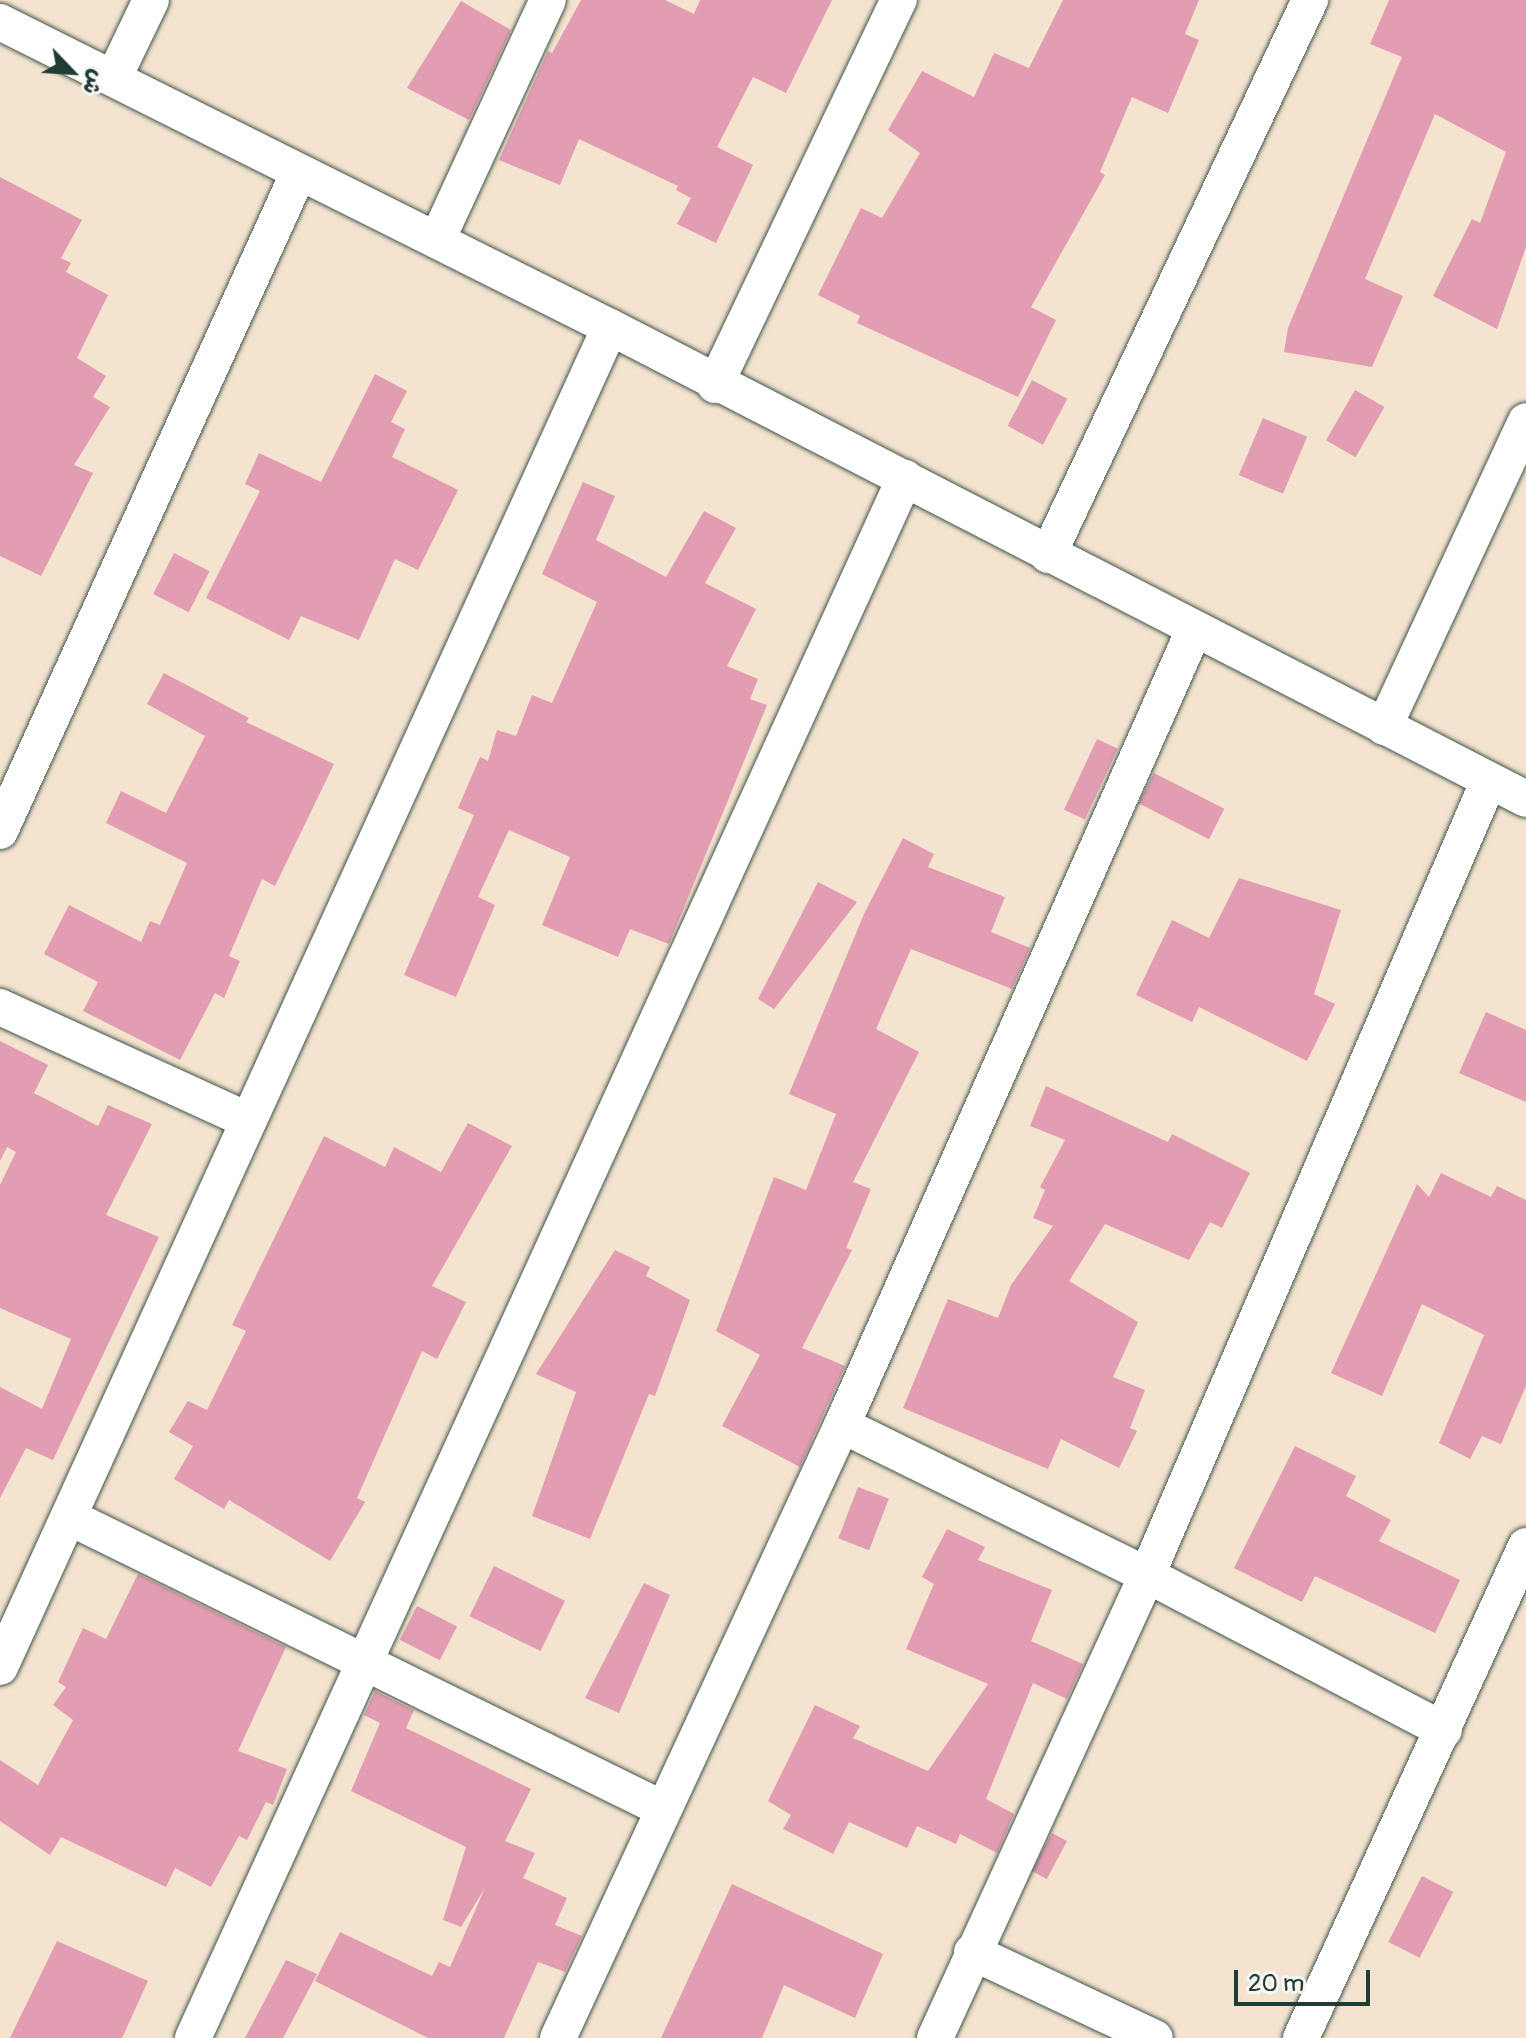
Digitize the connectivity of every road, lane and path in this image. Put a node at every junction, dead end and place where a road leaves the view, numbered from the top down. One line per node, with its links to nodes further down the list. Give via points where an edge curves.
1 (151, 0): 6 (street)
2 (548, 0): 8 (street)
3 (899, 0): 10 (street)
4 (1310, 0): 13 (street)
5 (1, 25): 6 (street)
6 (114, 77): 7 (street)
7 (298, 174): 8 (street); 18 (street)
8 (437, 240): 9 (street)
9 (610, 327): 10 (street); 20 (street)
10 (715, 385): 12 (street)
11 (1526, 421): 15 (street)
12 (905, 478): 13 (street); 25 (street)
13 (1048, 555): 14 (street)
14 (1194, 630): 15 (street); 21 (street)
15 (1384, 727): 16 (street)
16 (1489, 780): 17 (street); 24 (street)
17 (1526, 799)
18 (0, 831)
19 (0, 1007): 20 (street)
20 (245, 1119): 22 (street)
21 (842, 1425): 24 (street); 28 (street)
22 (71, 1518): 25 (street); 26 (street)
23 (1526, 1546): 27 (street)
24 (1147, 1575): 27 (street); 29 (street)
25 (367, 1665): 28 (street); 30 (street)
26 (0, 1667)
27 (1444, 1730): 34 (street)
28 (663, 1809): 31 (street)
29 (972, 1952): 32 (street); 33 (street)
30 (193, 2038)
31 (558, 2038)
32 (935, 2038)
33 (1155, 2038)
34 (1301, 2038)

